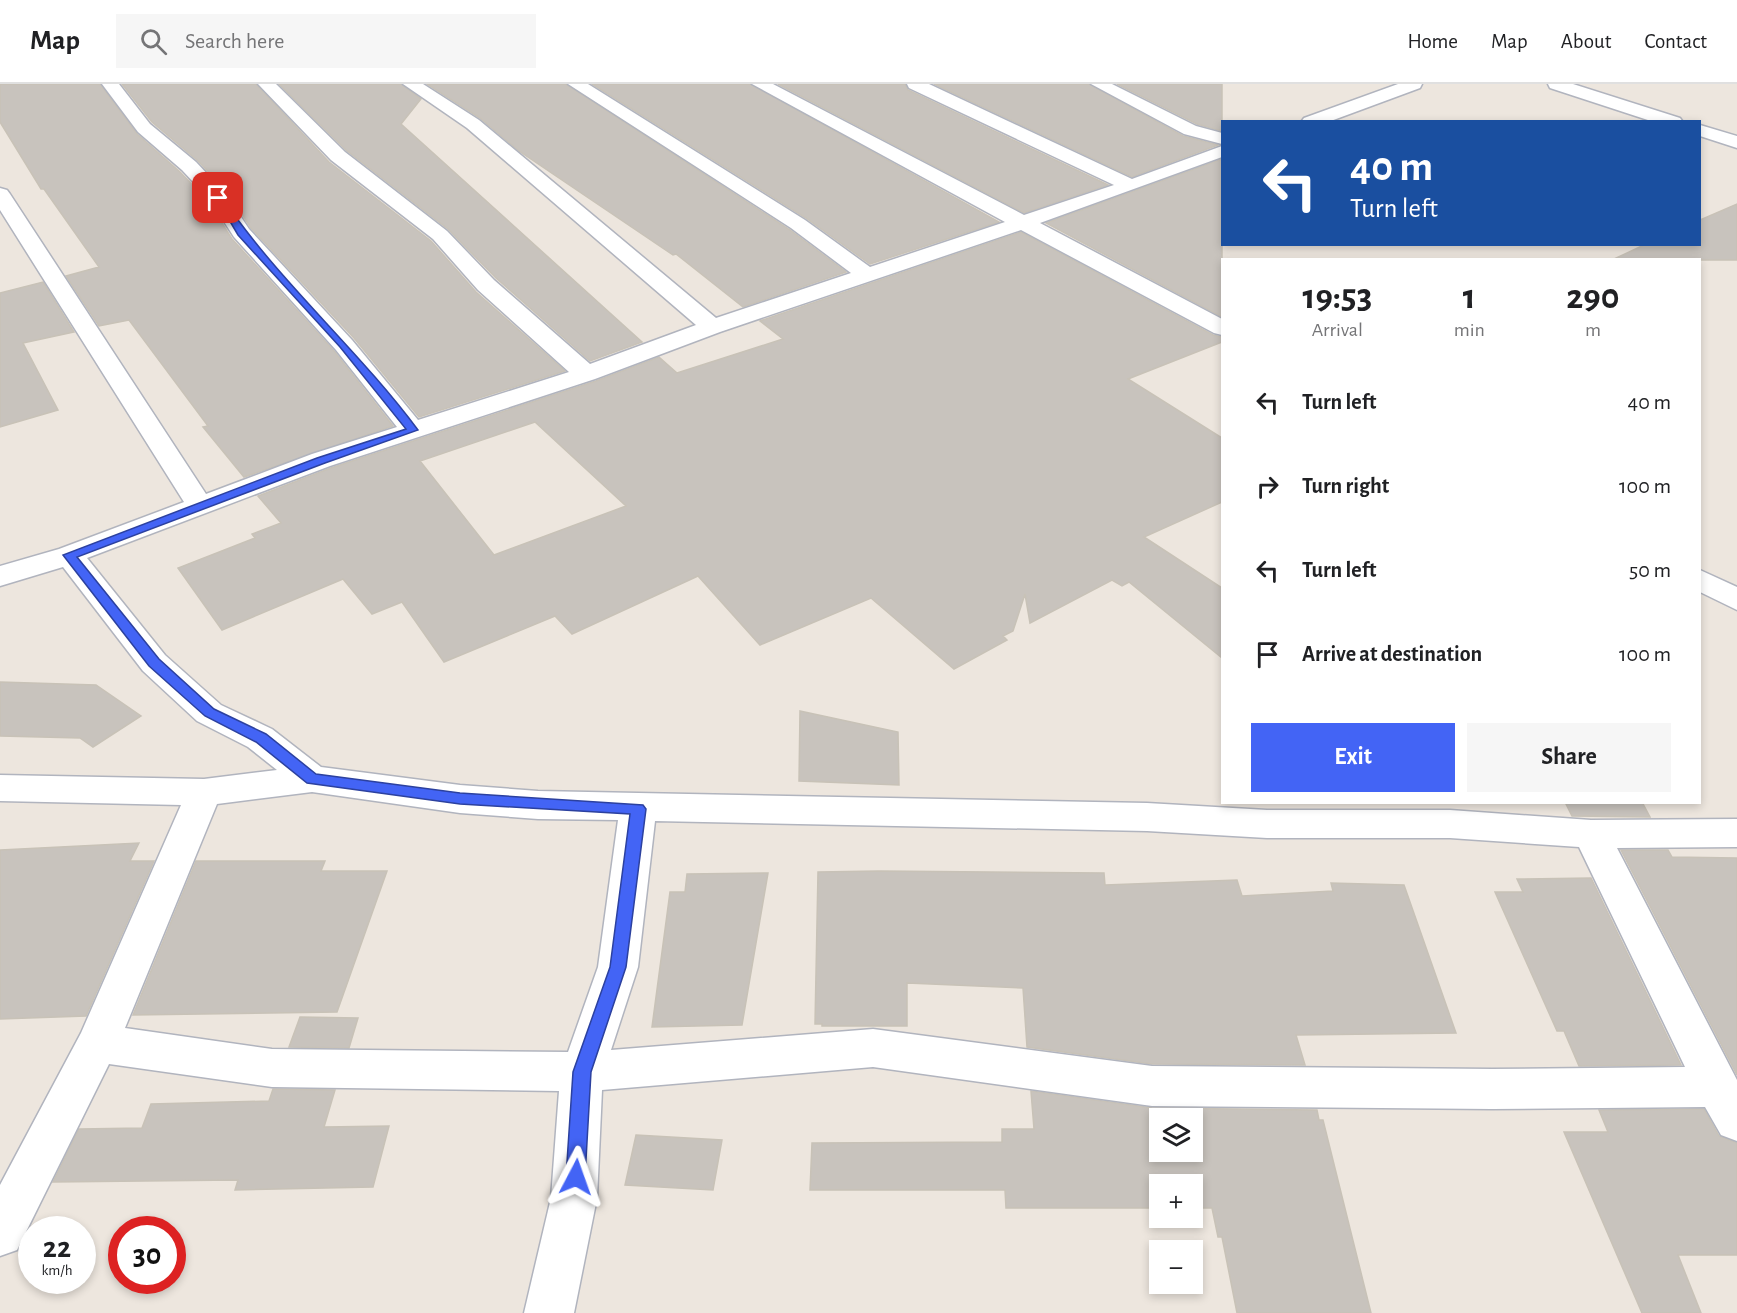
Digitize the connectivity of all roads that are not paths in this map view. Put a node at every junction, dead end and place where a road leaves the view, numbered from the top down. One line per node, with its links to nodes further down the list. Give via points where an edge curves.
1 (110, 84): 23 (street, via 144,128 189,166 218,198 241,233 344,345)
2 (266, 84): 22 (street, via 338,156 440,235 486,285)
3 (411, 84): 20 (street, via 473,124)
4 (576, 84): 19 (street, via 798,224)
5 (760, 84): 18 (street)
6 (915, 84): 16 (street)
7 (1098, 84): 13 (street, via 1190,130)
8 (1414, 84): 10 (street)
9 (1556, 84): 11 (street)
10 (1315, 120)
11 (1668, 120)
12 (1701, 130): 14 (street)
13 (1221, 139)
14 (1737, 142)
15 (1221, 151): 16 (street)
16 (1131, 186): 18 (street)
17 (0, 194): 24 (street)
18 (1024, 223): 19 (street); 21 (street)
19 (866, 274): 20 (street)
20 (712, 327): 22 (street)
21 (1221, 327)
22 (586, 375): 23 (street)
23 (413, 430): 24 (street)
24 (200, 506): 25 (street)
25 (69, 555): 26 (street); 29 (street, via 154,663 209,713 261,738)
26 (0, 576)
27 (1701, 581): 28 (street)
28 (1737, 600)
29 (312, 779): 31 (street); 32 (street, via 471,800)
30 (0, 788): 31 (street)
31 (204, 792): 35 (street)
32 (638, 809): 34 (street, via 1136,816 1267,824 1450,824); 36 (street, via 618,967)
33 (1737, 833): 34 (street)
34 (1591, 834): 37 (street)
35 (98, 1043): 36 (street, via 272,1068); 38 (street)
36 (582, 1072): 37 (street, via 873,1048 1152,1086 1481,1089); 39 (street, via 574,1198)
37 (1727, 1104)
38 (0, 1233)
39 (549, 1313)

